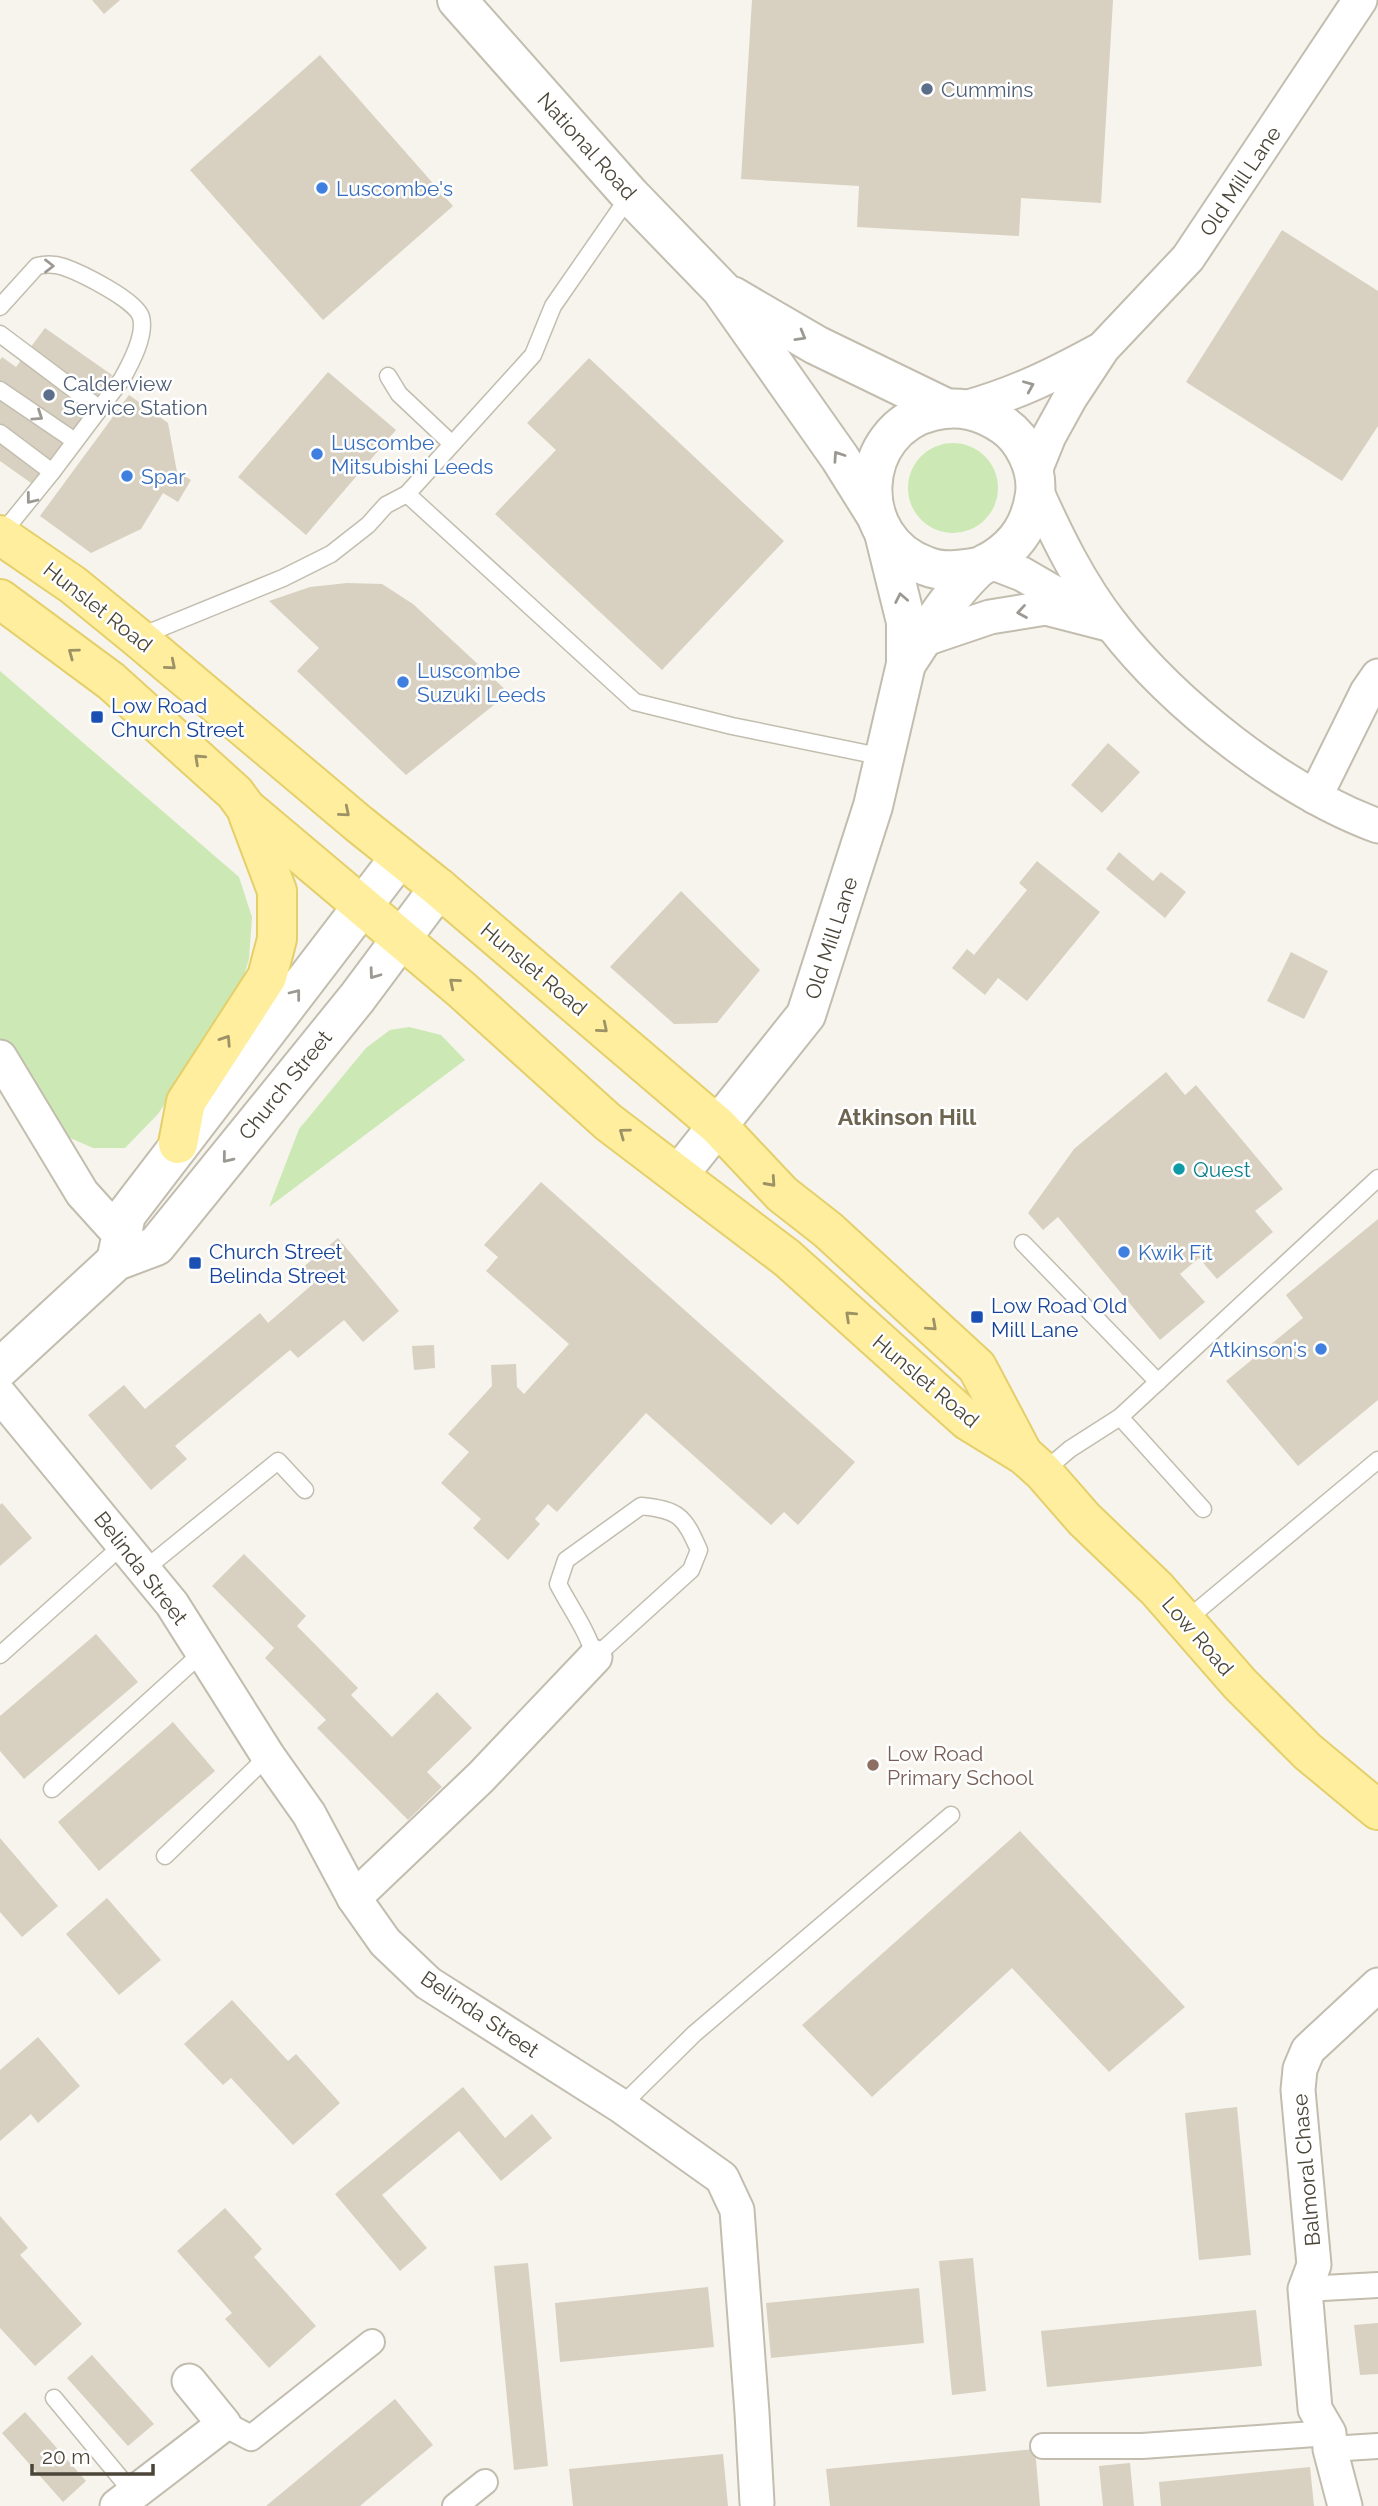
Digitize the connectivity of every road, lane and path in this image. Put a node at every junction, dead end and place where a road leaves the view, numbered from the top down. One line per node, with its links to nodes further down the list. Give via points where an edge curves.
1 (457, 0): 3 (street, National Road)
2 (1360, 0): 7 (street, Old Mill Lane, via 1188,258)
3 (630, 195): 4 (street, National Road); 14 (lane, via 553,306 533,355)
4 (721, 289): 11 (street, National Road, one-way to 11, via 867,372); 18 (street, National Road, one-way to 4, via 840,458)
5 (0, 307): 10 (lane, one-way to 10, via 37,266 46,264 62,266 138,310 141,332 131,363)
6 (0, 334): 10 (lane)
7 (1103, 348): 11 (street, Old Mill Lane, one-way to 7, via 1006,396); 16 (street, Old Mill Lane, via 1049,436)
8 (388, 376): 14 (lane, via 399,394)
9 (0, 390): 13 (lane, one-way to 13)
10 (100, 408): 13 (lane)
11 (955, 408): 16 (street, via 989,415 1010,429 1025,449); 18 (street, via 922,414 901,426 885,444 871,489)
12 (0, 433): 15 (lane)
13 (75, 441): 15 (lane)
14 (452, 444): 17 (lane)
15 (52, 472): 19 (lane, one-way to 19)
16 (1035, 482): 20 (street, via 1032,512 1023,532 1009,549); 22 (street, via 1078,575)
17 (407, 494): 23 (lane, via 386,505 331,554); 26 (lane, via 635,702)
18 (880, 524): 20 (street, via 902,553 925,566 952,571); 24 (street, Old Mill Lane, one-way to 18)
19 (0, 535): 23 (main road, Hunslet Road, via 73,585)
20 (984, 565): 22 (street, via 1022,574); 24 (street, Old Mill Lane, via 939,613)
21 (0, 599): 28 (main road, Hunslet Road, one-way to 21, via 111,681)
22 (1112, 625): 24 (street, one-way to 24, via 1046,608 990,617); 27 (street, via 1155,673 1218,731)
23 (138, 638): 30 (main road, Hunslet Road, one-way to 30)
24 (914, 652): 26 (street, Old Mill Lane)
25 (1378, 676): 27 (street)
26 (884, 757): 35 (street, Old Mill Lane, via 873,806 806,1015)
27 (1315, 797): 29 (street)
28 (246, 808): 32 (main road, Hunslet Road); 36 (main road, one-way to 28, via 186,1102 267,977 277,939 277,891)
29 (1378, 826)
30 (400, 857): 31 (main road, Hunslet Road); 32 (street, Church Street)
31 (439, 888): 33 (street, Church Street); 35 (main road, Hunslet Road, one-way to 35)
32 (363, 906): 33 (main road, Hunslet Road); 36 (street, Church Street, one-way to 32)
33 (400, 937): 37 (main road, Hunslet Road, one-way to 33, via 608,1122); 40 (street, Church Street, one-way to 40, via 357,998 156,1246)
34 (0, 1057): 40 (street, via 82,1193)
35 (719, 1126): 37 (street, Old Mill Lane); 46 (main road, Hunslet Road, one-way to 46, via 782,1194 828,1230 977,1367)
36 (178, 1144): 40 (street, Church Street, via 126,1214)
37 (679, 1174): 46 (main road, Hunslet Road, one-way to 37, via 967,1420 787,1258)
38 (1378, 1178): 42 (lane)
39 (1023, 1243): 42 (lane)
40 (125, 1249): 41 (street, Church Street)
41 (0, 1368)
42 (1158, 1382): 44 (lane)
43 (0, 1395): 49 (street, Belinda Street)
44 (1120, 1417): 46 (lane, via 1070,1450); 48 (lane)
45 (1378, 1460): 51 (lane)
46 (1033, 1464): 51 (main road, Low Road)
47 (305, 1489): 50 (lane, via 278,1461)
48 (1203, 1509)
49 (124, 1544): 50 (street, Belinda Street); 53 (lane)
50 (145, 1569): 52 (street, Belinda Street)
51 (1185, 1621): 57 (main road, Low Road, via 1308,1752)
52 (203, 1652): 55 (street, Belinda Street); 56 (lane)
53 (0, 1655)
54 (595, 1657): 54 (lane, via 589,1635 558,1584 566,1560 641,1506 668,1509 687,1525 699,1550 691,1570); 60 (street, via 481,1777)
55 (268, 1756): 59 (lane); 60 (street, Belinda Street, via 309,1814)
56 (52, 1788)
57 (1378, 1810)
58 (951, 1815): 62 (lane, via 694,2035)
59 (164, 1856)
60 (354, 1898): 62 (street, Belinda Street, via 385,1942 428,1983)
61 (1378, 1984): 64 (street, Balmoral Chase, via 1308,2050 1300,2069 1314,2264)
62 (621, 2106): 74 (street, Belinda Street, via 722,2178 737,2210)
63 (1378, 2285): 64 (street)
64 (1305, 2289): 69 (street, Balmoral Chase, via 1315,2409)
65 (372, 2342): 68 (street, via 251,2438)
66 (189, 2381): 68 (street)
67 (54, 2398): 73 (lane)
68 (224, 2424): 73 (street)
69 (1329, 2441): 70 (street); 71 (street); 76 (street, Balmoral Chase)
70 (1043, 2446)
71 (1378, 2446)
72 (485, 2482): 75 (street)
73 (125, 2500)
74 (757, 2503)
75 (456, 2506)
76 (1345, 2506)

